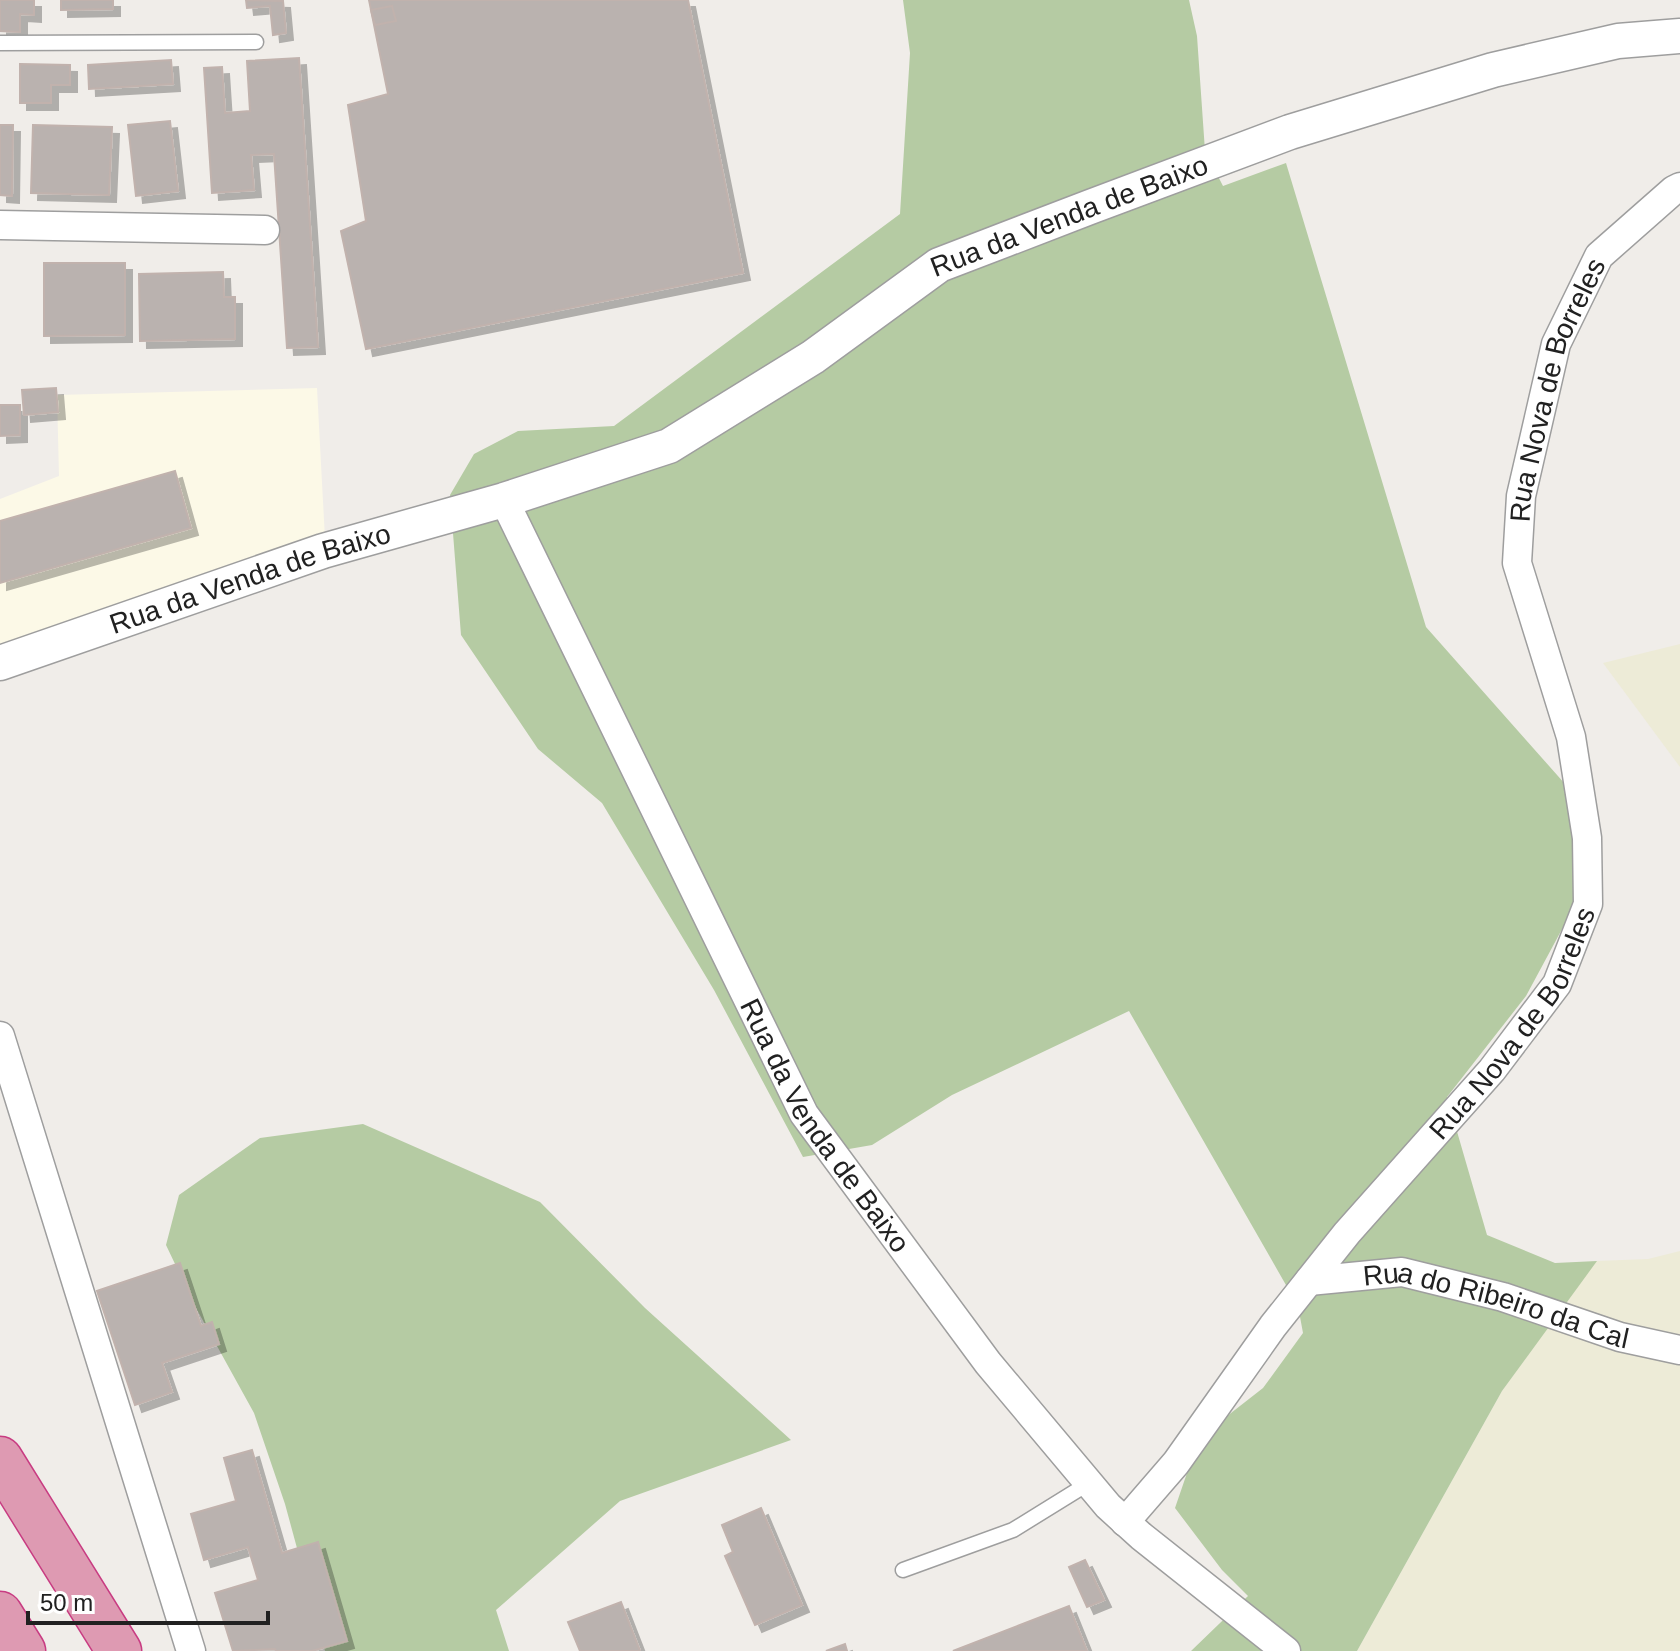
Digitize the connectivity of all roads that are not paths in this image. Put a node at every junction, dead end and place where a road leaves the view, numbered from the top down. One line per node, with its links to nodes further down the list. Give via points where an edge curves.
1 (1680, 36): 7 (street, Rua da Venda de Baixo, via 1618,41 1493,70 1290,132 939,265 813,357 669,446)
2 (256, 42): 3 (lane)
3 (0, 43)
4 (1680, 187): 10 (street, Rua Nova de Borreles, via 1599,256 1556,344 1521,496 1517,563 1571,737 1587,838 1588,904 1557,984 1492,1070)
5 (0, 225): 6 (street)
6 (265, 230)
7 (504, 500): 8 (street, Rua da Venda de Baixo, via 323,551); 13 (street, Rua da Venda de Baixo, via 804,1114 988,1363)
8 (0, 663)
9 (0, 1036): 19 (street)
10 (1309, 1281): 11 (street, Rua do Ribeiro da Cal, via 1402,1272); 14 (street, Rua Nova de Borreles, via 1176,1463)
11 (1680, 1350)
12 (0, 1459): 18 (highway)
13 (1089, 1483): 14 (street, Rua da Venda de Baixo); 15 (lane, via 1013,1530)
14 (1125, 1522): 20 (street, Rua da Venda de Baixo)
15 (903, 1570)
16 (0, 1614): 17 (highway)
17 (23, 1651)
18 (119, 1651)
19 (191, 1651)
20 (1286, 1651)

